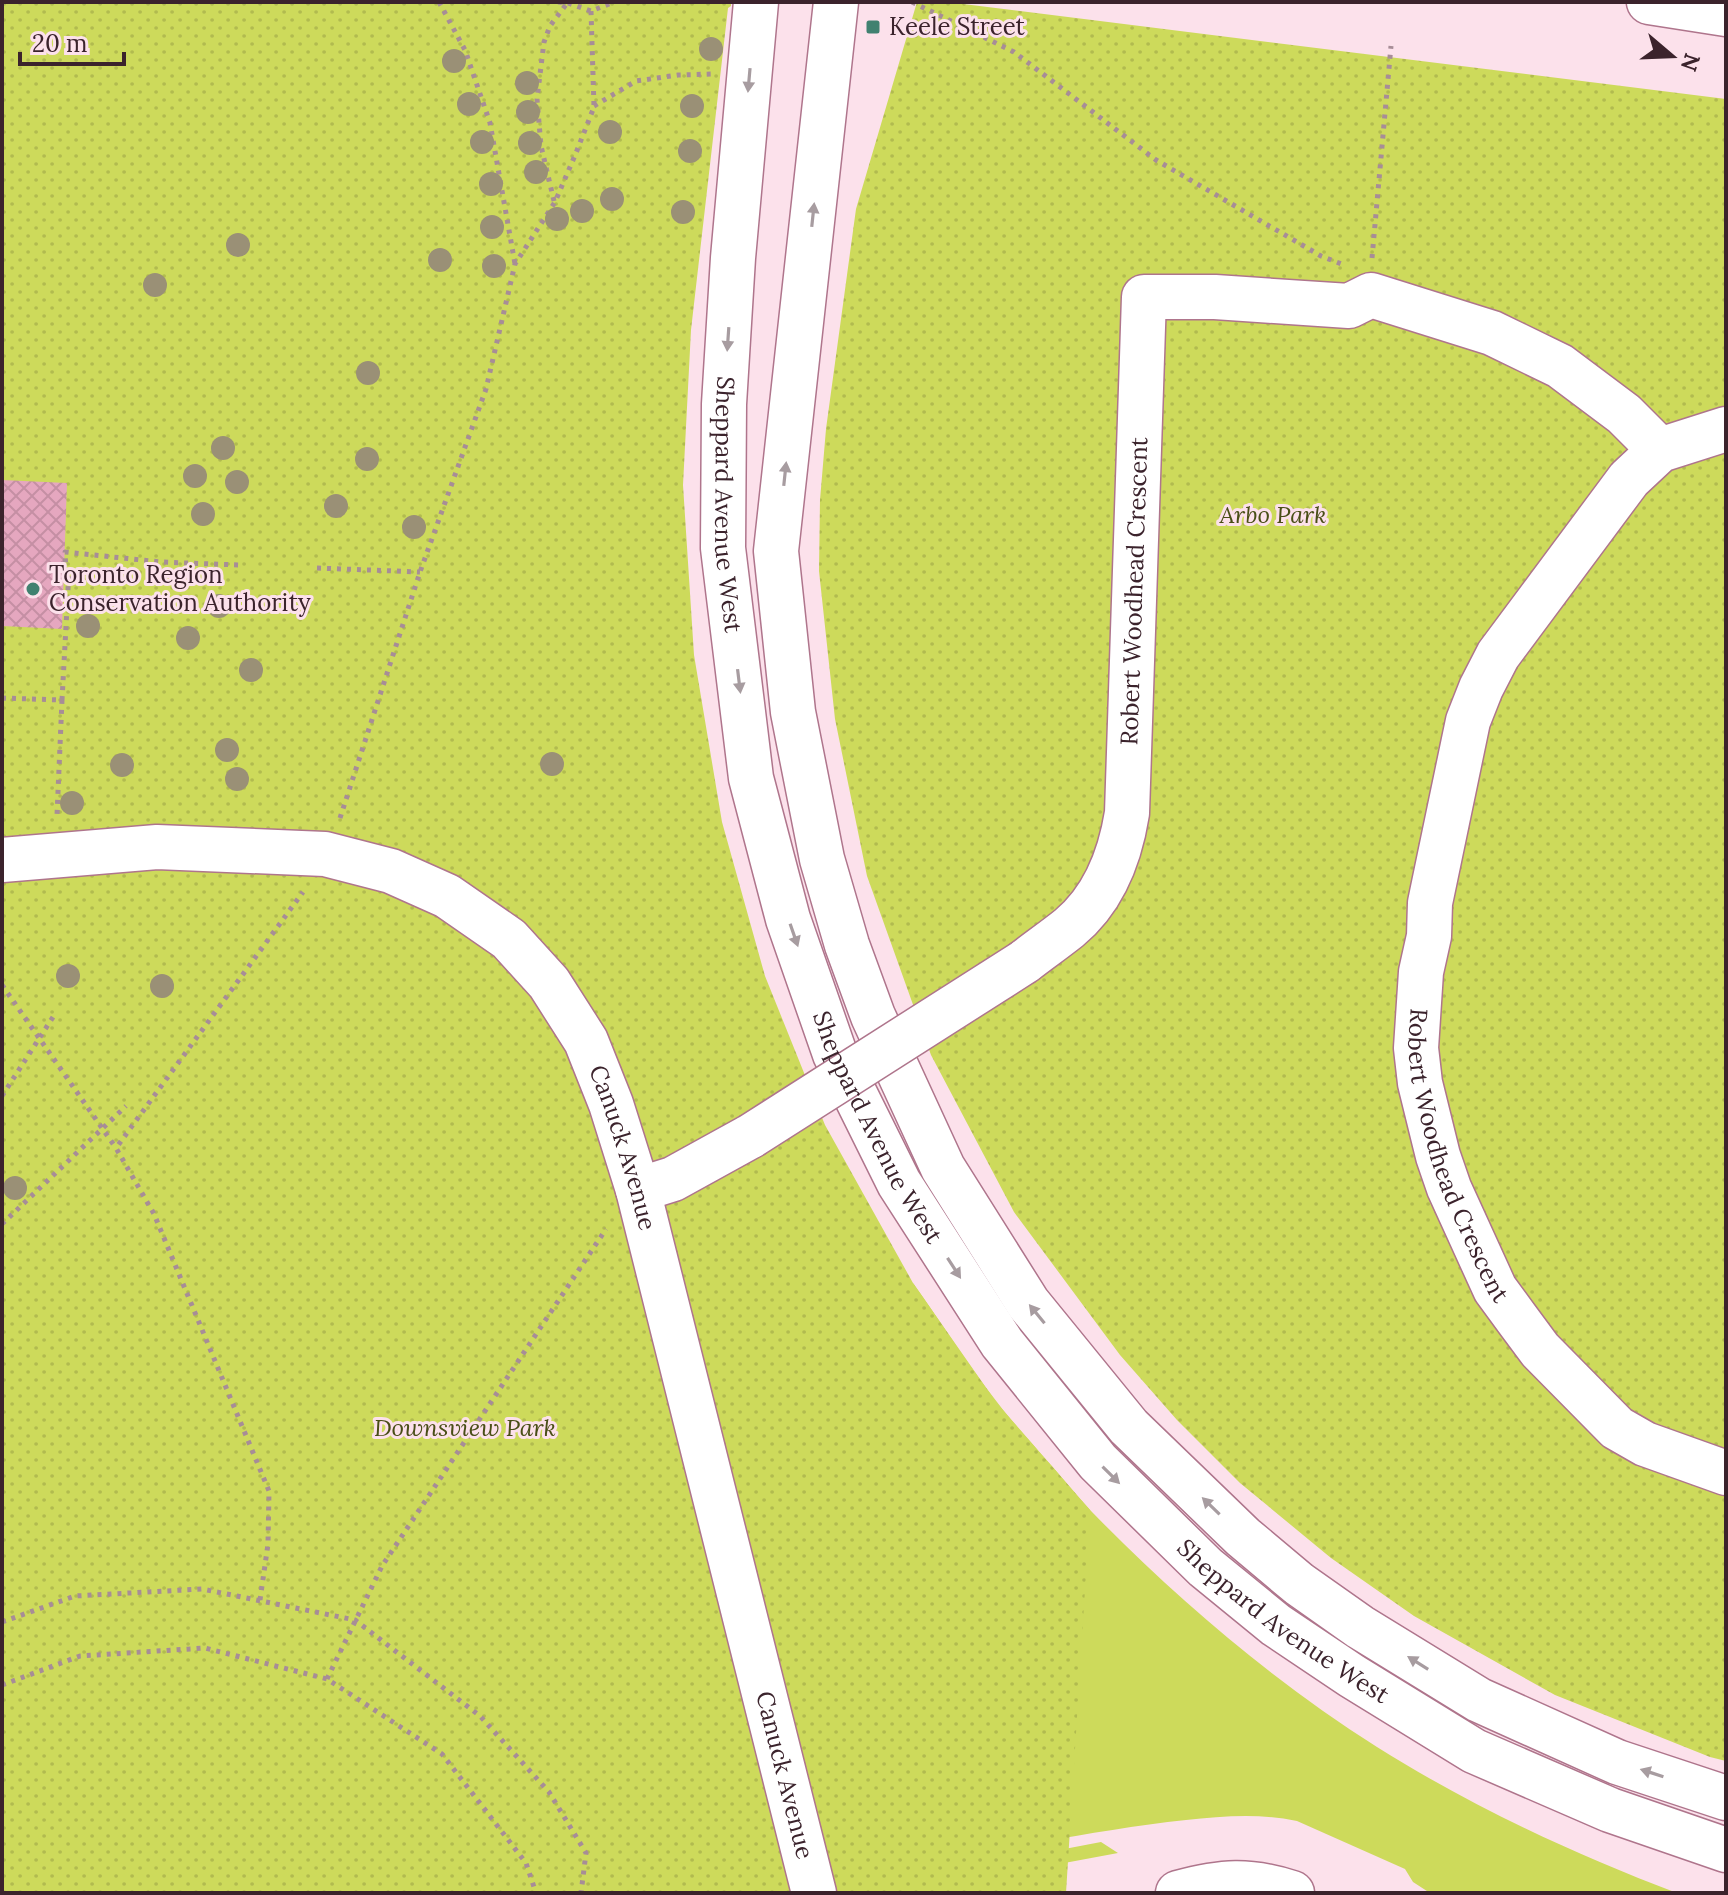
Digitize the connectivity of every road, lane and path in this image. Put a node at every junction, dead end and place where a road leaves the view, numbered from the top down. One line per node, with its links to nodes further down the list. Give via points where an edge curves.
1 (439, 2): 15 (path, via 465,50 490,123)
2 (558, 2): 3 (path)
3 (568, 2): 9 (path); 14 (path, via 544,42 537,99 541,146)
4 (614, 2): 9 (path)
5 (756, 2): 44 (main road, Sheppard Avenue West, one-way to 44, via 724,404 723,548 751,778 788,919 835,1054 899,1183 1002,1343 1098,1462 1205,1567 1276,1625 1474,1751 1610,1810)
6 (836, 2): 43 (main road, Sheppard Avenue West, one-way to 6, via 1617,1762 1479,1700 1299,1584 1129,1427 1028,1303 943,1168 873,1016 822,859 793,712 776,551)
7 (912, 2): 16 (path, via 1014,52 1156,160)
8 (1649, 2): 10 (main road)
9 (591, 11): 13 (path)
10 (1726, 14)
11 (1391, 46): 16 (path)
12 (705, 73): 13 (path, via 636,81)
13 (594, 107): 14 (path)
14 (555, 202): 15 (path)
15 (515, 264): 21 (path, via 486,389)
16 (1371, 285): 18 (main road, via 1560,366 1624,414); 35 (main road, Robert Woodhead Crescent, bridge, via 1349,306 1144,297 1127,813 1115,865 1089,906 1071,927 1024,962 751,1136 673,1179)
17 (1726, 429): 18 (main road, Robert Woodhead Crescent)
18 (1660, 450): 37 (main road, Robert Woodhead Crescent, via 1629,479 1586,536 1498,655 1481,688 1468,721 1430,903 1416,1048 1438,1156 1495,1289 1540,1350 1617,1428 1645,1444)
19 (240, 565): 23 (path, via 65,552 69,571)
20 (317, 568): 21 (path)
21 (420, 572): 25 (path)
22 (2, 698): 23 (path)
23 (62, 700): 24 (path)
24 (57, 815)
25 (338, 824)
26 (2, 860): 35 (main road, Canuck Avenue, via 157,847 325,854 391,871 447,896 509,939 549,983 586,1041)
27 (307, 887): 34 (path)
28 (2, 985): 30 (path)
29 (53, 1017): 30 (path)
30 (39, 1039): 31 (path); 33 (path)
31 (2, 1096)
32 (126, 1106): 33 (path)
33 (102, 1129): 34 (path); 36 (path)
34 (116, 1148): 38 (path, via 154,1214 269,1491)
35 (638, 1190): 39 (path, via 613,1218 382,1566); 47 (main road, Canuck Avenue)
36 (2, 1224)
37 (1726, 1473)
38 (260, 1600): 39 (path); 40 (path, via 202,1589 75,1596)
39 (355, 1620): 41 (path); 46 (path, via 480,1716 549,1792 586,1853)
40 (2, 1622)
41 (327, 1679): 42 (path, via 205,1648 80,1656); 45 (path, via 442,1754 526,1863)
42 (2, 1685)
43 (1726, 1798)
44 (1726, 1850)
45 (536, 1893)
46 (581, 1893)
47 (814, 1893)
48 (1178, 1893): 49 (main road, via 1238,1881)
49 (1292, 1893)

